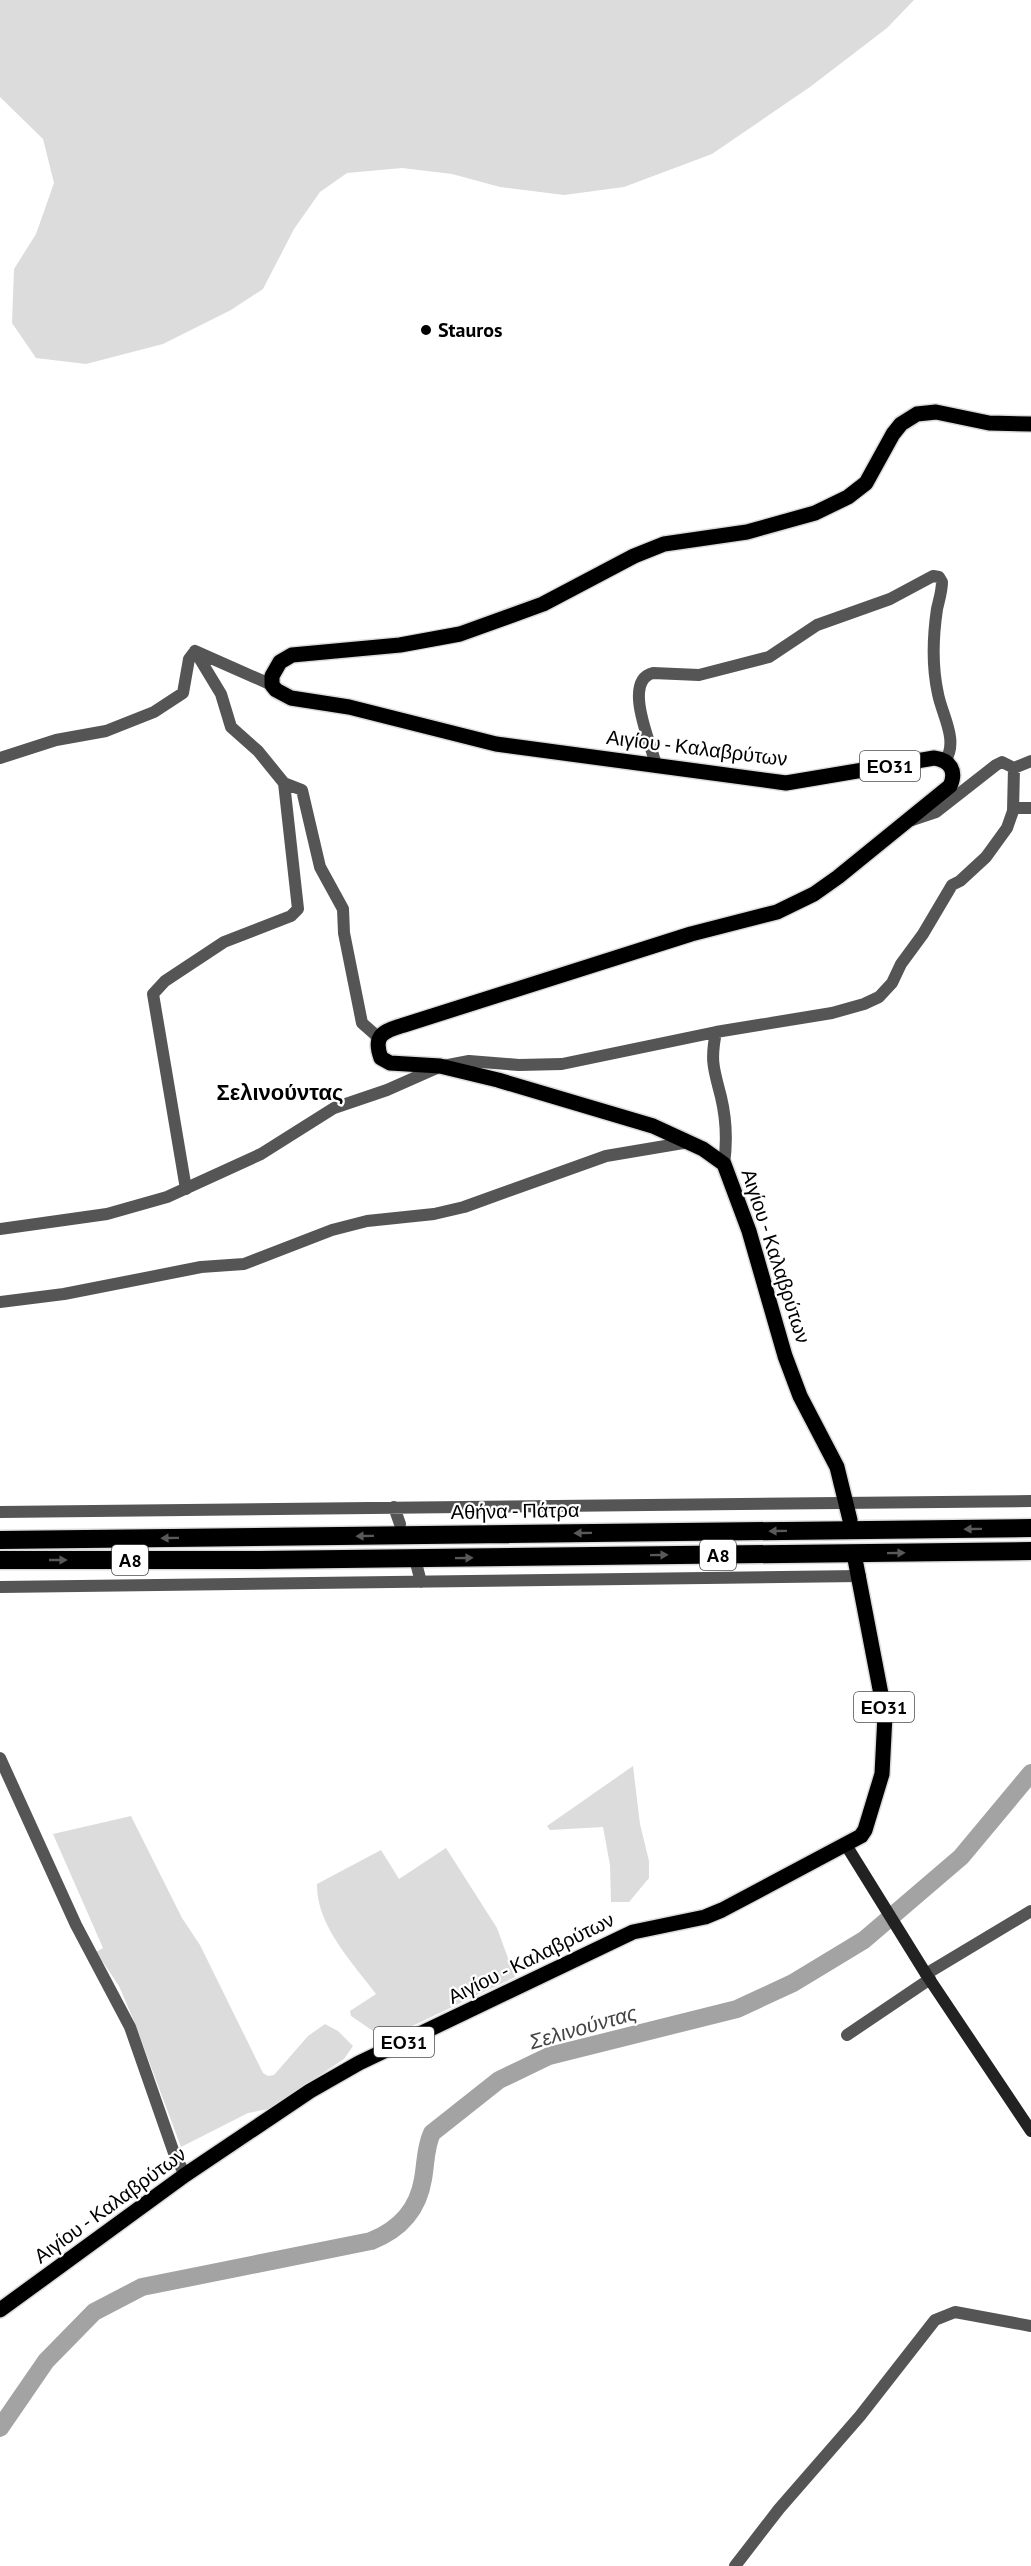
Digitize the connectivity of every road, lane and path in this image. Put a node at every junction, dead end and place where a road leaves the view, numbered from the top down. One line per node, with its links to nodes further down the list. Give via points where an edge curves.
1 (1031, 424): 3 (main road, via 989,423 936,412 917,414 893,434 866,483 815,513 747,532 664,544 543,603 460,634 400,645 292,655 274,669)
2 (195, 651): 3 (street); 4 (street, via 190,656 183,693 154,712 106,731 56,740); 9 (street, via 221,694 231,727 265,758)
3 (272, 685): 7 (main road, Αιγίου - Καλαβρύτων / ΕΟ31, via 291,698 349,707 474,740)
4 (0, 758)
5 (945, 761): 7 (main road, Αιγίου - Καλαβρύτων / ΕΟ31, via 934,758 786,783); 7 (street, via 951,741 934,665 942,582 933,576 890,599 817,625 769,657 699,675 646,675 639,682 638,695); 12 (main road, ΕΟ31, via 953,772 950,786)
6 (1031, 761): 8 (street)
7 (656, 765)
8 (1014, 768): 10 (street); 12 (street, via 1002,762 996,765 936,812)
9 (284, 783): 14 (street, via 302,790 320,867 343,909 362,1023); 18 (street, via 296,913 224,942 165,981 153,994)
10 (1013, 808): 11 (street); 13 (street, via 1001,838 974,870 952,885 892,983 879,997 832,1013)
11 (1031, 808)
12 (902, 824): 14 (main road, ΕΟ31, via 822,888 777,912 610,959 405,1024)
13 (716, 1032): 15 (street, via 562,1064 469,1061); 17 (street, via 713,1073 723,1113)
14 (379, 1038): 15 (main road, Αιγίου - Καλαβρύτων, via 381,1058 390,1063)
15 (440, 1066): 16 (main road, Αιγίου - Καλαβρύτων, via 653,1126); 18 (street, via 334,1108 261,1154)
16 (689, 1142): 17 (main road, Αιγίου - Καλαβρύτων); 20 (street, via 606,1156 454,1209 366,1221 332,1230 244,1264 201,1267 64,1294)
17 (724, 1164): 24 (main road, Αιγίου - Καλαβρύτων, via 749,1231 785,1356 800,1396 837,1467)
18 (186, 1189): 19 (street, via 112,1213)
19 (0, 1229)
20 (0, 1302)
21 (1031, 1501): 24 (street)
22 (394, 1507): 23 (street); 24 (street, via 606,1504); 25 (street)
23 (0, 1512)
24 (849, 1512)
25 (400, 1524)
26 (1031, 1528): 27 (highway, Αθήνα - Πάτρα / Α8, one-way to 27)
27 (0, 1540)
28 (1031, 1551): 30 (highway, Α8, one-way to 28)
29 (855, 1559): 32 (main road, Αιγίου - Καλαβρύτων / ΕΟ31)
30 (0, 1560)
31 (416, 1563): 33 (street)
32 (860, 1576): 33 (street); 36 (main road, Αιγίου - Καλαβρύτων / ΕΟ31, via 885,1714 885,1744 882,1774 865,1830)
33 (421, 1582): 34 (street)
34 (0, 1587)
35 (0, 1758): 41 (street, via 76,1925 130,2027)
36 (846, 1845): 38 (main road); 41 (main road, Αιγίου - Καλαβρύτων / ΕΟ31, via 722,1910 633,1932 358,2063)
37 (1031, 1911): 38 (street)
38 (928, 1976): 39 (street); 40 (main road)
39 (846, 2035)
40 (1031, 2131)
41 (185, 2175): 42 (main road, Αιγίου - Καλαβρύτων / ΕΟ31)
42 (0, 2310)
43 (1031, 2326): 44 (street, via 955,2312 935,2320)
44 (735, 2566)

